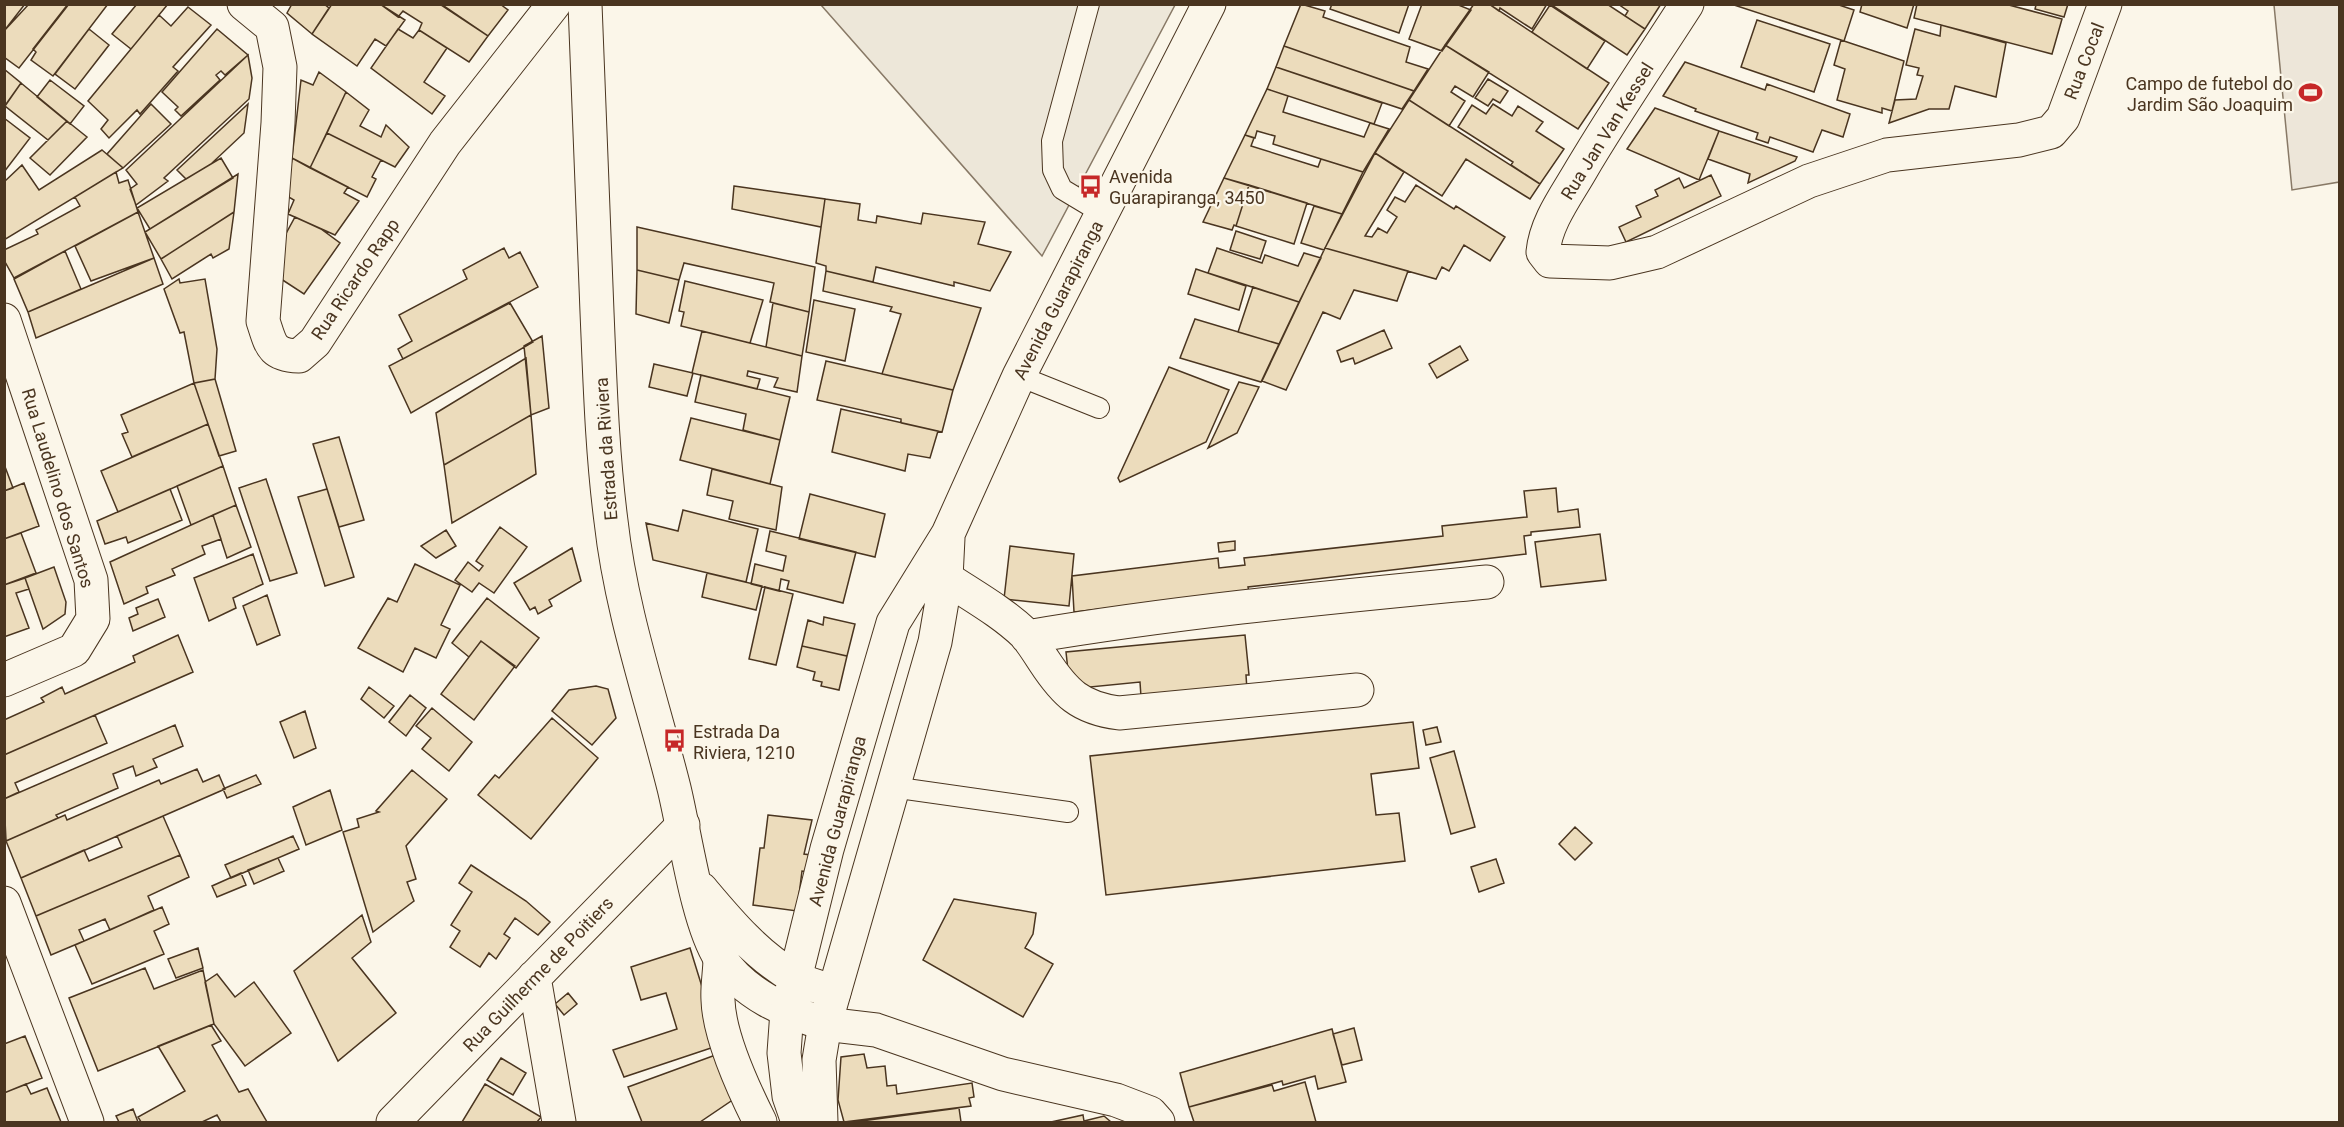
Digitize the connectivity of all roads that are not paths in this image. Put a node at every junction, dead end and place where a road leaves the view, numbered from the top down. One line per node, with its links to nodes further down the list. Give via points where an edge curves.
1 (244, 4): 2 (street, Rua Ricardo Rapp, via 272,27 280,67 263,321 272,347 284,355 299,356 320,334 445,143)
2 (554, 4)
3 (585, 4): 21 (street, Estrada da Riviera, via 601,395 611,523 635,647)
4 (1089, 4): 9 (lane, via 1052,141 1053,170 1062,189)
5 (1209, 4): 9 (street, Avenida Guarapiranga)
6 (1687, 4): 8 (street, Rua Jan Van Kessel, via 1561,204 1545,237 1543,252 1550,261 1610,263 1657,252 1809,181 1876,159 2019,140 2051,132)
7 (2105, 4): 8 (street, Rua Cocal)
8 (2063, 118)
9 (1102, 213): 11 (street, Avenida Guarapiranga)
10 (4, 320): 17 (street, Rua Laudelino dos Santos, via 91,580 93,619 74,650)
11 (1019, 376): 12 (lane); 13 (street, Avenida Guarapiranga)
12 (1099, 408)
13 (948, 534): 14 (street, Avenida Guarapiranga); 26 (street, Avenida Guarapiranga, via 893,624 827,849)
14 (946, 578): 16 (street); 19 (street, Avenida Guarapiranga, via 935,642)
15 (1487, 582): 16 (street, via 1245,605)
16 (1027, 637): 18 (street, via 1064,686 1084,705 1100,711 1119,713)
17 (4, 680)
18 (1357, 690)
19 (892, 787): 20 (lane); 27 (street, Avenida Guarapiranga)
20 (1068, 812)
21 (683, 825): 22 (street, Estrada da Riviera); 25 (street, Rua Guilherme de Poitiers)
22 (695, 883): 24 (street, Estrada da Riviera); 26 (street, via 751,945)
23 (4, 903): 31 (street)
24 (720, 958): 28 (street, Estrada da Riviera, via 751,992); 34 (street, via 718,1002 728,1046)
25 (534, 977): 32 (street, Rua Guilherme de Poitiers); 33 (street)
26 (795, 978): 27 (street); 28 (street, Avenida Guarapiranga)
27 (834, 992): 29 (street, Avenida Guarapiranga); 30 (street)
28 (787, 1011): 29 (street, Estrada da Riviera); 35 (street, Avenida Guarapiranga, via 784,1053 789,1096)
29 (825, 1024): 30 (street, Estrada da Riviera); 36 (street, Avenida Guarapiranga, via 819,1060)
30 (876, 1030): 37 (street, via 1003,1074 1116,1100 1150,1113)
31 (87, 1122)
32 (393, 1122)
33 (559, 1122)
34 (760, 1122)
35 (798, 1122)
36 (821, 1122)
37 (1158, 1122)

